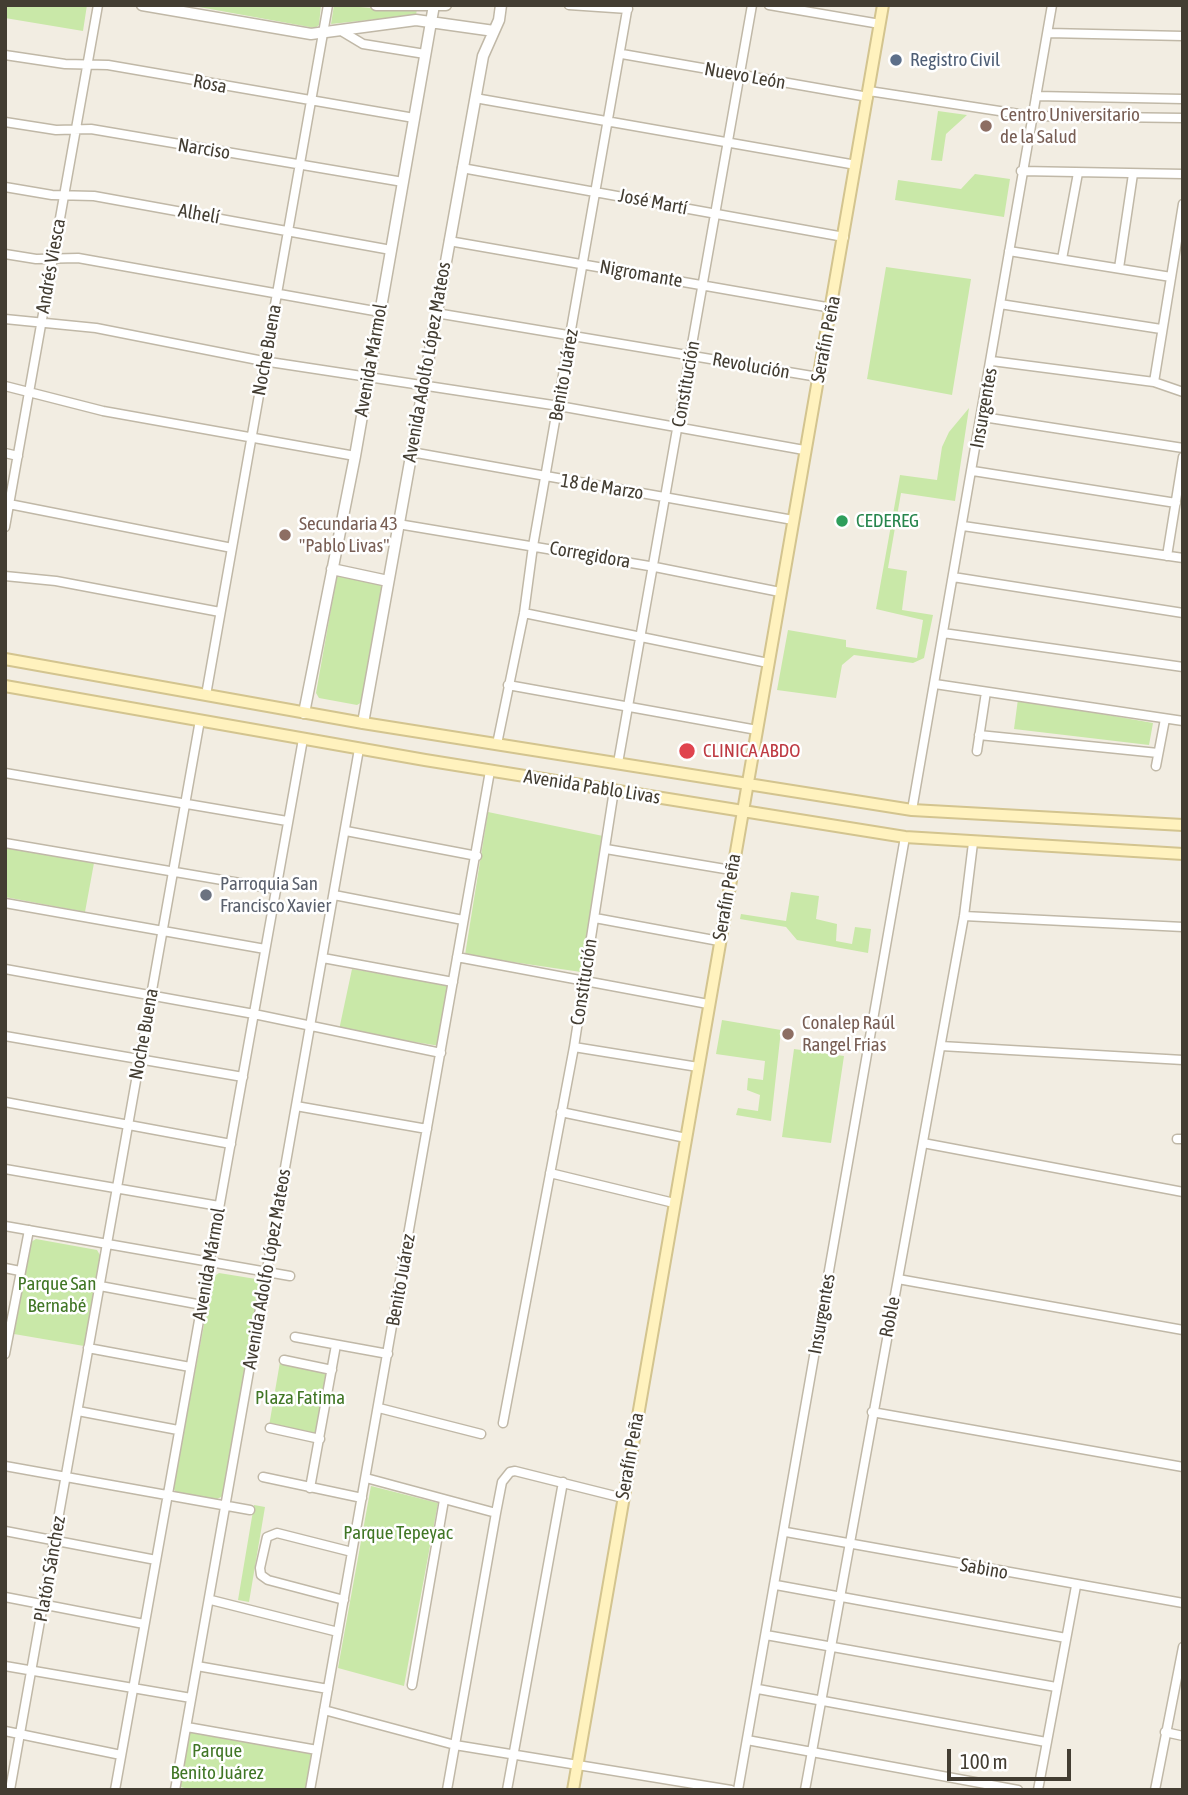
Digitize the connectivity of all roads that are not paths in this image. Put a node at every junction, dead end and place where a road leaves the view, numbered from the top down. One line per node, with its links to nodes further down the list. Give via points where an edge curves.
1 (98, 5): 24 (street, Andrés Viesca)
2 (142, 5): 19 (street)
3 (328, 5): 19 (street, Noche Buena)
4 (376, 5): 12 (street)
5 (446, 5): 12 (street)
6 (501, 5): 16 (street, Avenida Adolfo López Mateos)
7 (569, 5): 13 (street)
8 (752, 5): 25 (street, Constitución)
9 (769, 5): 15 (street)
10 (883, 5): 15 (main road, Serafín Peña)
11 (1052, 5): 18 (street, Insurgentes)
12 (434, 6): 14 (street, Avenida Mármol)
13 (628, 7): 22 (street, Benito Juárez)
14 (431, 20): 16 (street); 17 (street); 21 (street, Avenida Mármol)
15 (880, 24): 26 (main road, Serafín Peña)
16 (494, 31): 28 (street, Avenida Adolfo López Mateos, via 485,48)
17 (343, 32): 19 (street); 21 (street, via 363,44)
18 (1048, 33): 20 (street); 27 (street, Insurgentes)
19 (323, 34): 29 (street, Noche Buena)
20 (1183, 36)
21 (425, 54): 32 (street, Avenida Mármol)
22 (622, 54): 25 (street, Nuevo León); 35 (street, Benito Juárez)
23 (5, 55): 24 (street, Rosa)
24 (86, 65): 29 (street, Rosa); 36 (street, Andrés Viesca)
25 (740, 75): 26 (street, Nuevo León); 37 (street, Constitución)
26 (868, 94): 31 (street, Nuevo León); 39 (main road, Serafín Peña)
27 (1037, 96): 30 (street); 31 (street, Insurgentes)
28 (475, 98): 35 (street); 40 (street, Avenida Adolfo López Mateos)
29 (312, 99): 32 (street, Rosa); 38 (street, Noche Buena)
30 (1183, 99)
31 (1032, 116): 33 (street, Nuevo León); 41 (street, Insurgentes)
32 (414, 118): 45 (street, Avenida Mármol)
33 (1183, 118)
34 (5, 121): 36 (street, Narciso)
35 (610, 121): 37 (street); 47 (street, Benito Juárez)
36 (76, 130): 38 (street, Narciso); 48 (street, Andrés Viesca)
37 (728, 143): 39 (street); 50 (street, Constitución)
38 (301, 163): 45 (street, Narciso); 51 (street, Noche Buena)
39 (856, 165): 52 (main road, Serafín Peña)
40 (462, 168): 47 (street, José Martí); 53 (street, Avenida Adolfo López Mateos)
41 (1021, 171): 42 (street); 55 (street, Insurgentes)
42 (1077, 173): 43 (street); 58 (street)
43 (1133, 174): 44 (street); 60 (street)
44 (1183, 174)
45 (403, 181): 54 (street, Avenida Mármol)
46 (5, 187): 48 (street, Alhelí)
47 (597, 191): 50 (street, José Martí); 59 (street, Benito Juárez)
48 (64, 195): 51 (street, Alhelí, via 94,196); 57 (street, Andrés Viesca)
49 (1183, 204): 61 (street)
50 (715, 214): 52 (street, José Martí); 62 (street, Constitución)
51 (288, 230): 54 (street, Alhelí); 63 (street, Noche Buena)
52 (844, 237): 65 (main road, Serafín Peña)
53 (449, 241): 59 (street, Nigromante); 67 (street, Avenida Adolfo López Mateos)
54 (391, 250): 66 (street, Avenida Mármol)
55 (1009, 251): 58 (street); 64 (street, Insurgentes)
56 (5, 254): 57 (street)
57 (52, 257): 63 (street); 69 (street, Andrés Viesca)
58 (1062, 259): 60 (street)
59 (583, 264): 62 (street, Nigromante); 71 (street, Benito Juárez)
60 (1119, 268): 61 (street)
61 (1171, 277): 70 (street)
62 (703, 285): 65 (street, Nigromante); 72 (street, Constitución)
63 (277, 295): 66 (street); 73 (street, Noche Buena)
64 (1000, 304): 70 (street); 74 (street, Insurgentes)
65 (832, 308): 75 (main road, Serafín Peña)
66 (380, 312): 76 (street, Avenida Mármol)
67 (436, 313): 71 (street, Revolución); 78 (street, Avenida Adolfo López Mateos)
68 (5, 319): 69 (street)
69 (40, 325): 73 (street, via 96,328); 81 (street, Andrés Viesca)
70 (1161, 330): 77 (street)
71 (571, 334): 72 (street, Revolución); 82 (street, Benito Juárez)
72 (690, 355): 75 (street, Revolución); 84 (street, Constitución)
73 (264, 361): 76 (street); 85 (street, Noche Buena)
74 (992, 361): 77 (street); 83 (street, Insurgentes)
75 (818, 377): 87 (main road, Serafín Peña)
76 (367, 378): 78 (street); 91 (street, Avenida Mármol)
77 (1154, 382): 80 (street)
78 (423, 383): 82 (street); 88 (street, Avenida Adolfo López Mateos)
79 (5, 386): 81 (street)
80 (1183, 392)
81 (29, 393): 85 (street); 90 (street, Andrés Viesca)
82 (559, 405): 84 (street); 94 (street, Benito Juárez)
83 (983, 417): 86 (street); 93 (street, Insurgentes)
84 (679, 426): 87 (street); 95 (street, Constitución)
85 (252, 438): 91 (street); 104 (street, Noche Buena)
86 (1183, 448)
87 (804, 450): 99 (main road, Serafín Peña)
88 (411, 452): 94 (street, 18 de Marzo); 100 (street, Avenida Adolfo López Mateos)
89 (5, 453): 90 (street)
90 (18, 456): 97 (street, Andrés Viesca)
91 (355, 456): 108 (street, Avenida Mármol)
92 (1183, 457): 96 (street)
93 (973, 471): 96 (street); 101 (street, Insurgentes)
94 (545, 478): 95 (street, 18 de Marzo); 103 (street, Benito Juárez)
95 (666, 498): 99 (street, 18 de Marzo); 107 (street, Constitución)
96 (1176, 503): 105 (street)
97 (9, 504): 98 (street, Andrés Viesca); 104 (street)
98 (6, 516): 102 (street, Andrés Viesca)
99 (793, 520): 112 (main road, Serafín Peña)
100 (398, 524): 103 (street, Corregidora); 111 (street, Avenida Adolfo López Mateos)
101 (963, 526): 105 (street); 110 (street, Insurgentes)
102 (5, 527)
103 (533, 546): 107 (street, Corregidora); 114 (street, Benito Juárez)
104 (232, 548): 113 (street, Noche Buena)
105 (1167, 556): 106 (street)
106 (1183, 558)
107 (655, 567): 112 (street, Corregidora); 117 (street, Constitución)
108 (332, 569): 111 (street); 127 (street, Avenida Mármol)
109 (5, 576): 113 (street)
110 (953, 577): 115 (street); 116 (street, Insurgentes)
111 (388, 581): 131 (street, Avenida Adolfo López Mateos)
112 (780, 592): 119 (main road, Serafín Peña)
113 (220, 612): 125 (street, Noche Buena)
114 (524, 613): 117 (street); 122 (street, Benito Juárez)
115 (1183, 613)
116 (943, 633): 120 (street); 121 (street, Insurgentes)
117 (642, 635): 119 (street); 126 (street, Constitución)
118 (5, 659): 125 (main road, Avenida Pablo Livas)
119 (768, 663): 132 (main road, Serafín Peña)
120 (1183, 667)
121 (935, 684): 124 (street); 146 (street, Insurgentes)
122 (508, 685): 126 (street); 135 (street, Benito Juárez)
123 (5, 686): 129 (main road, Avenida Pablo Livas)
124 (986, 692): 128 (street); 133 (street)
125 (206, 695): 127 (main road, Avenida Pablo Livas)
126 (629, 706): 132 (street); 139 (street, Constitución)
127 (304, 713): 131 (main road, Avenida Pablo Livas)
128 (1165, 719): 130 (street); 138 (street)
129 (200, 720): 134 (main road, Avenida Pablo Livas); 145 (street, Noche Buena)
130 (1183, 721)
131 (363, 723): 135 (main road, Avenida Pablo Livas)
132 (757, 730): 143 (main road, Serafín Peña)
133 (979, 735): 137 (street); 138 (street)
134 (303, 739): 136 (main road, Avenida Pablo Livas); 148 (street, Avenida Mármol)
135 (497, 744): 139 (main road, Avenida Pablo Livas)
136 (359, 749): 141 (main road, Avenida Pablo Livas); 150 (street, Avenida Adolfo López Mateos)
137 (977, 751)
138 (1158, 753): 140 (street)
139 (618, 763): 143 (main road, Avenida Pablo Livas)
140 (1156, 766)
141 (490, 771): 144 (main road, Avenida Pablo Livas); 156 (street, Benito Juárez)
142 (5, 773): 145 (street)
143 (747, 785): 146 (main road, Avenida Pablo Livas); 147 (main road, Serafín Peña)
144 (614, 790): 147 (main road, Avenida Pablo Livas); 154 (street, Constitución)
145 (186, 803): 148 (street); 158 (street, Noche Buena)
146 (912, 810): 149 (main road, Avenida Pablo Livas)
147 (742, 811): 151 (main road, Avenida Pablo Livas); 157 (main road, Serafín Peña)
148 (288, 821): 159 (street, Avenida Mármol)
149 (1183, 825)
150 (346, 831): 156 (street); 160 (street, Avenida Adolfo López Mateos)
151 (905, 837): 153 (main road, Avenida Pablo Livas); 244 (street, Insurgentes)
152 (5, 843): 158 (street)
153 (972, 843): 155 (main road, Avenida Pablo Livas); 162 (street, Roble)
154 (606, 849): 157 (street); 163 (street, Constitución)
155 (1183, 854)
156 (477, 856): 164 (street, Benito Juárez)
157 (731, 870): 167 (main road, Serafín Peña)
158 (174, 871): 159 (street); 166 (street, Noche Buena)
159 (275, 889): 168 (street, Avenida Mármol)
160 (334, 895): 164 (street); 170 (street, Avenida Adolfo López Mateos)
161 (5, 903): 166 (street)
162 (964, 916): 165 (street); 179 (street, Roble)
163 (595, 918): 167 (street); 172 (street, Constitución)
164 (463, 920): 169 (street, Benito Juárez)
165 (1183, 927)
166 (163, 929): 168 (street); 174 (street, Noche Buena)
167 (719, 940): 175 (main road, Serafín Peña)
168 (265, 949): 176 (street, Avenida Mármol)
169 (457, 957): 172 (street); 173 (street, Benito Juárez)
170 (323, 958): 173 (street); 177 (street, Avenida Adolfo López Mateos)
171 (5, 969): 174 (street)
172 (583, 981): 175 (street); 180 (street, Constitución)
173 (453, 982): 181 (street, Benito Juárez)
174 (151, 995): 176 (street); 182 (street, Noche Buena)
175 (708, 1004): 184 (main road, Serafín Peña)
176 (254, 1014): 177 (street); 185 (street, Avenida Mármol)
177 (312, 1026): 181 (street); 187 (street, Avenida Adolfo López Mateos)
178 (5, 1035): 182 (street)
179 (940, 1046): 183 (street); 192 (street, Roble)
180 (574, 1047): 184 (street); 188 (street, Constitución)
181 (441, 1053): 190 (street, Benito Juárez)
182 (140, 1059): 185 (street); 189 (street, Noche Buena)
183 (1183, 1060)
184 (698, 1068): 191 (main road, Serafín Peña)
185 (243, 1077): 193 (street, Avenida Mármol)
186 (5, 1102): 189 (street)
187 (296, 1106): 190 (street); 206 (street, Avenida Adolfo López Mateos)
188 (561, 1112): 191 (street); 195 (street, Constitución)
189 (129, 1125): 193 (street); 196 (street, Noche Buena)
190 (427, 1129): 217 (street, Benito Juárez)
191 (686, 1138): 198 (main road, Serafín Peña)
192 (923, 1143): 197 (street); 208 (street, Roble)
193 (231, 1144): 199 (street, Avenida Mármol)
194 (5, 1168): 196 (street)
195 (550, 1173): 198 (street); 224 (street, Constitución)
196 (117, 1188): 199 (street); 202 (street, Noche Buena)
197 (1183, 1192)
198 (674, 1203): 238 (main road, Serafín Peña)
199 (219, 1206): 203 (street, Avenida Mármol)
200 (5, 1226): 201 (street)
201 (29, 1230): 202 (street); 205 (street)
202 (107, 1243): 203 (street); 209 (street, Noche Buena)
203 (210, 1263): 206 (street); 210 (street, Avenida Mármol)
204 (5, 1268): 205 (street)
205 (20, 1271): 212 (street)
206 (267, 1273): 207 (street); 240 (street, Avenida Adolfo López Mateos)
207 (290, 1276)
208 (898, 1279): 211 (street); 223 (street, Roble)
209 (100, 1286): 210 (street); 215 (street, Noche Buena)
210 (202, 1305): 219 (street, Avenida Mármol)
211 (1183, 1329)
212 (7, 1335): 216 (street)
213 (295, 1337): 214 (street)
214 (336, 1345): 217 (street); 220 (street)
215 (89, 1348): 219 (street); 222 (street, Platón Sánchez)
216 (5, 1354)
217 (388, 1354): 221 (street, Benito Juárez)
218 (284, 1360): 220 (street)
219 (190, 1367): 226 (street, Avenida Mármol)
220 (332, 1370): 228 (street)
221 (379, 1408): 227 (street); 233 (street, Benito Juárez)
222 (78, 1411): 226 (street); 231 (street, Platón Sánchez)
223 (872, 1412): 230 (street); 246 (street, Roble)
224 (503, 1423)
225 (270, 1428): 228 (street)
226 (178, 1430): 236 (street, Avenida Mármol)
227 (481, 1434)
228 (320, 1438): 235 (street)
229 (5, 1466): 231 (street)
230 (1183, 1467)
231 (66, 1477): 236 (street); 245 (street, Platón Sánchez)
232 (263, 1477): 235 (street)
233 (366, 1478): 237 (street, Benito Juárez); 239 (street)
234 (563, 1482): 238 (street); 242 (street, via 510,1472 502,1482); 286 (street)
235 (310, 1488): 237 (street)
236 (167, 1496): 240 (street); 248 (street, Avenida Mármol)
237 (362, 1498): 247 (street, Benito Juárez)
238 (623, 1498): 287 (main road, Serafín Peña)
239 (444, 1500): 242 (street); 267 (street)
240 (226, 1506): 241 (street); 253 (street, Avenida Adolfo López Mateos)
241 (250, 1510)
242 (496, 1513): 282 (street)
243 (5, 1531): 245 (street)
244 (786, 1532): 246 (street, Sabino); 249 (street, Insurgentes)
245 (55, 1541): 248 (street); 256 (street, Platón Sánchez)
246 (848, 1544): 250 (street, Sabino); 251 (street, Roble)
247 (352, 1552): 254 (street, Benito Juárez); 254 (street, via 282,1533 268,1537 260,1568 268,1580)
248 (156, 1560): 257 (street, Avenida Mármol)
249 (776, 1585): 251 (street); 259 (street, Insurgentes)
250 (1076, 1586): 255 (street, Sabino); 260 (street)
251 (839, 1596): 260 (street); 262 (street, Roble)
252 (5, 1597): 256 (street)
253 (211, 1600): 258 (street); 264 (street, Avenida Adolfo López Mateos)
254 (344, 1600): 258 (street, Benito Juárez)
255 (1183, 1604)
256 (43, 1605): 257 (street); 266 (street, Platón Sánchez)
257 (144, 1624): 269 (street, Avenida Mármol)
258 (338, 1632): 270 (street, Benito Juárez)
259 (766, 1635): 262 (street); 271 (street, Insurgentes)
260 (1066, 1637): 268 (street)
261 (1183, 1647): 265 (street)
262 (831, 1648): 268 (street); 273 (street, Roble)
263 (5, 1666): 266 (street)
264 (197, 1666): 270 (street); 272 (street, Avenida Adolfo López Mateos)
265 (1181, 1670): 277 (street)
266 (32, 1671): 269 (street); 278 (street, Platón Sánchez)
267 (412, 1685)
268 (1056, 1687): 281 (street)
269 (134, 1688): 272 (street); 285 (street, Avenida Mármol)
270 (328, 1689): 274 (street, Benito Juárez)
271 (758, 1689): 273 (street); 280 (street, Insurgentes)
272 (191, 1698): 275 (street, Avenida Adolfo López Mateos)
273 (822, 1702): 281 (street); 284 (street, Roble)
274 (324, 1710): 282 (street); 283 (street, Benito Juárez)
275 (187, 1727): 283 (street); 290 (street, Avenida Adolfo López Mateos)
276 (5, 1731): 278 (street)
277 (1165, 1732): 279 (street); 300 (street)
278 (21, 1734): 285 (street); 288 (street, Platón Sánchez)
279 (1183, 1736)
280 (747, 1740): 284 (street); 296 (street, Insurgentes)
281 (1046, 1742): 299 (street)
282 (455, 1745): 286 (street); 292 (street)
283 (317, 1749): 291 (street, Benito Juárez)
284 (813, 1753): 297 (street, Roble); 298 (street)
285 (121, 1755): 289 (street, Avenida Mármol)
286 (513, 1755): 287 (street); 293 (street)
287 (577, 1765): 294 (main road, Serafín Peña); 295 (street)
288 (10, 1790)
289 (115, 1790)
290 (175, 1790)
291 (310, 1790)
292 (447, 1790)
293 (507, 1790)
294 (573, 1790)
295 (731, 1790)
296 (738, 1790)
297 (805, 1790)
298 (1018, 1790)
299 (1038, 1790)
300 (1155, 1790)

